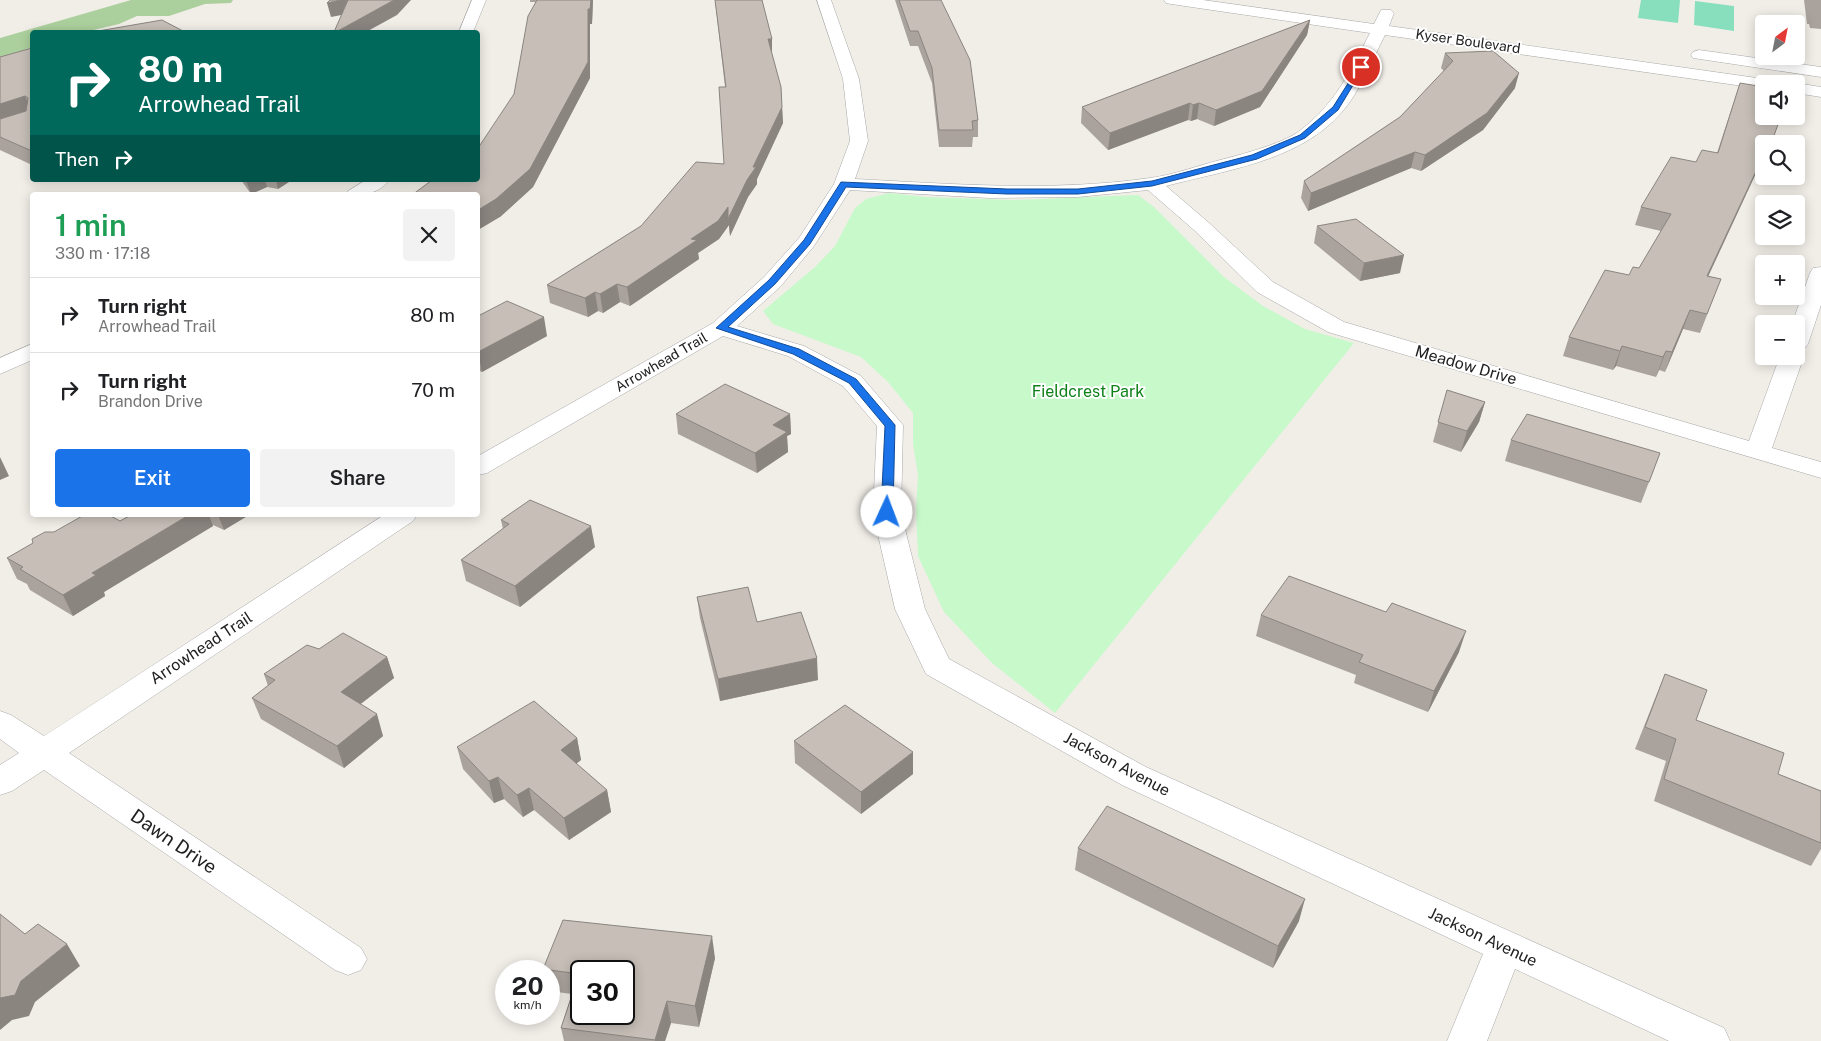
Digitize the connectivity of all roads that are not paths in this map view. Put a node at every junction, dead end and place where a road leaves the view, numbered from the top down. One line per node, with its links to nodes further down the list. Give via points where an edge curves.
1 (480, 0): 7 (street)
2 (824, 0): 16 (street, Arrowhead Trail, via 851,79 859,141)
3 (1171, 0): 6 (street, Kyser Boulevard)
4 (1368, 10): 6 (street, Kyser Boulevard)
5 (1406, 15): 6 (street, Kyser Boulevard)
6 (1383, 21): 9 (street, Kyser Boulevard); 17 (street, via 1355,79 1336,108 1302,137 1254,157)
7 (467, 30)
8 (1563, 37): 9 (street)
9 (1562, 54): 12 (street, Kyser Boulevard)
10 (1687, 54): 11 (street)
11 (1821, 72)
12 (1755, 83)
13 (1805, 89): 14 (street)
14 (1821, 92)
15 (376, 182): 18 (street)
16 (844, 184): 17 (street, via 1009,192 1078,191); 21 (street, Arrowhead Trail, via 807,242 772,282)
17 (1152, 184): 25 (street, Meadow Drive, via 1265,287 1336,327)
18 (360, 192)
19 (1821, 273): 20 (street)
20 (1805, 318)
21 (721, 328): 26 (street, Arrowhead Trail); 32 (street, Jackson Avenue, via 796,352 852,381 890,425 887,512 910,609 937,666 1134,776)
22 (30, 352): 24 (street)
23 (1789, 365): 25 (street)
24 (0, 367)
25 (1758, 452): 27 (street, Meadow Drive)
26 (480, 466)
27 (1821, 470)
28 (400, 517): 30 (street, Arrowhead Trail)
29 (0, 723): 30 (street, Dawn Drive)
30 (44, 752): 31 (street, Arrowhead Trail); 33 (street, Dawn Drive)
31 (0, 782)
32 (1505, 946): 34 (street); 35 (street, Jackson Avenue)
33 (348, 958)
34 (1467, 1041)
35 (1710, 1041)

